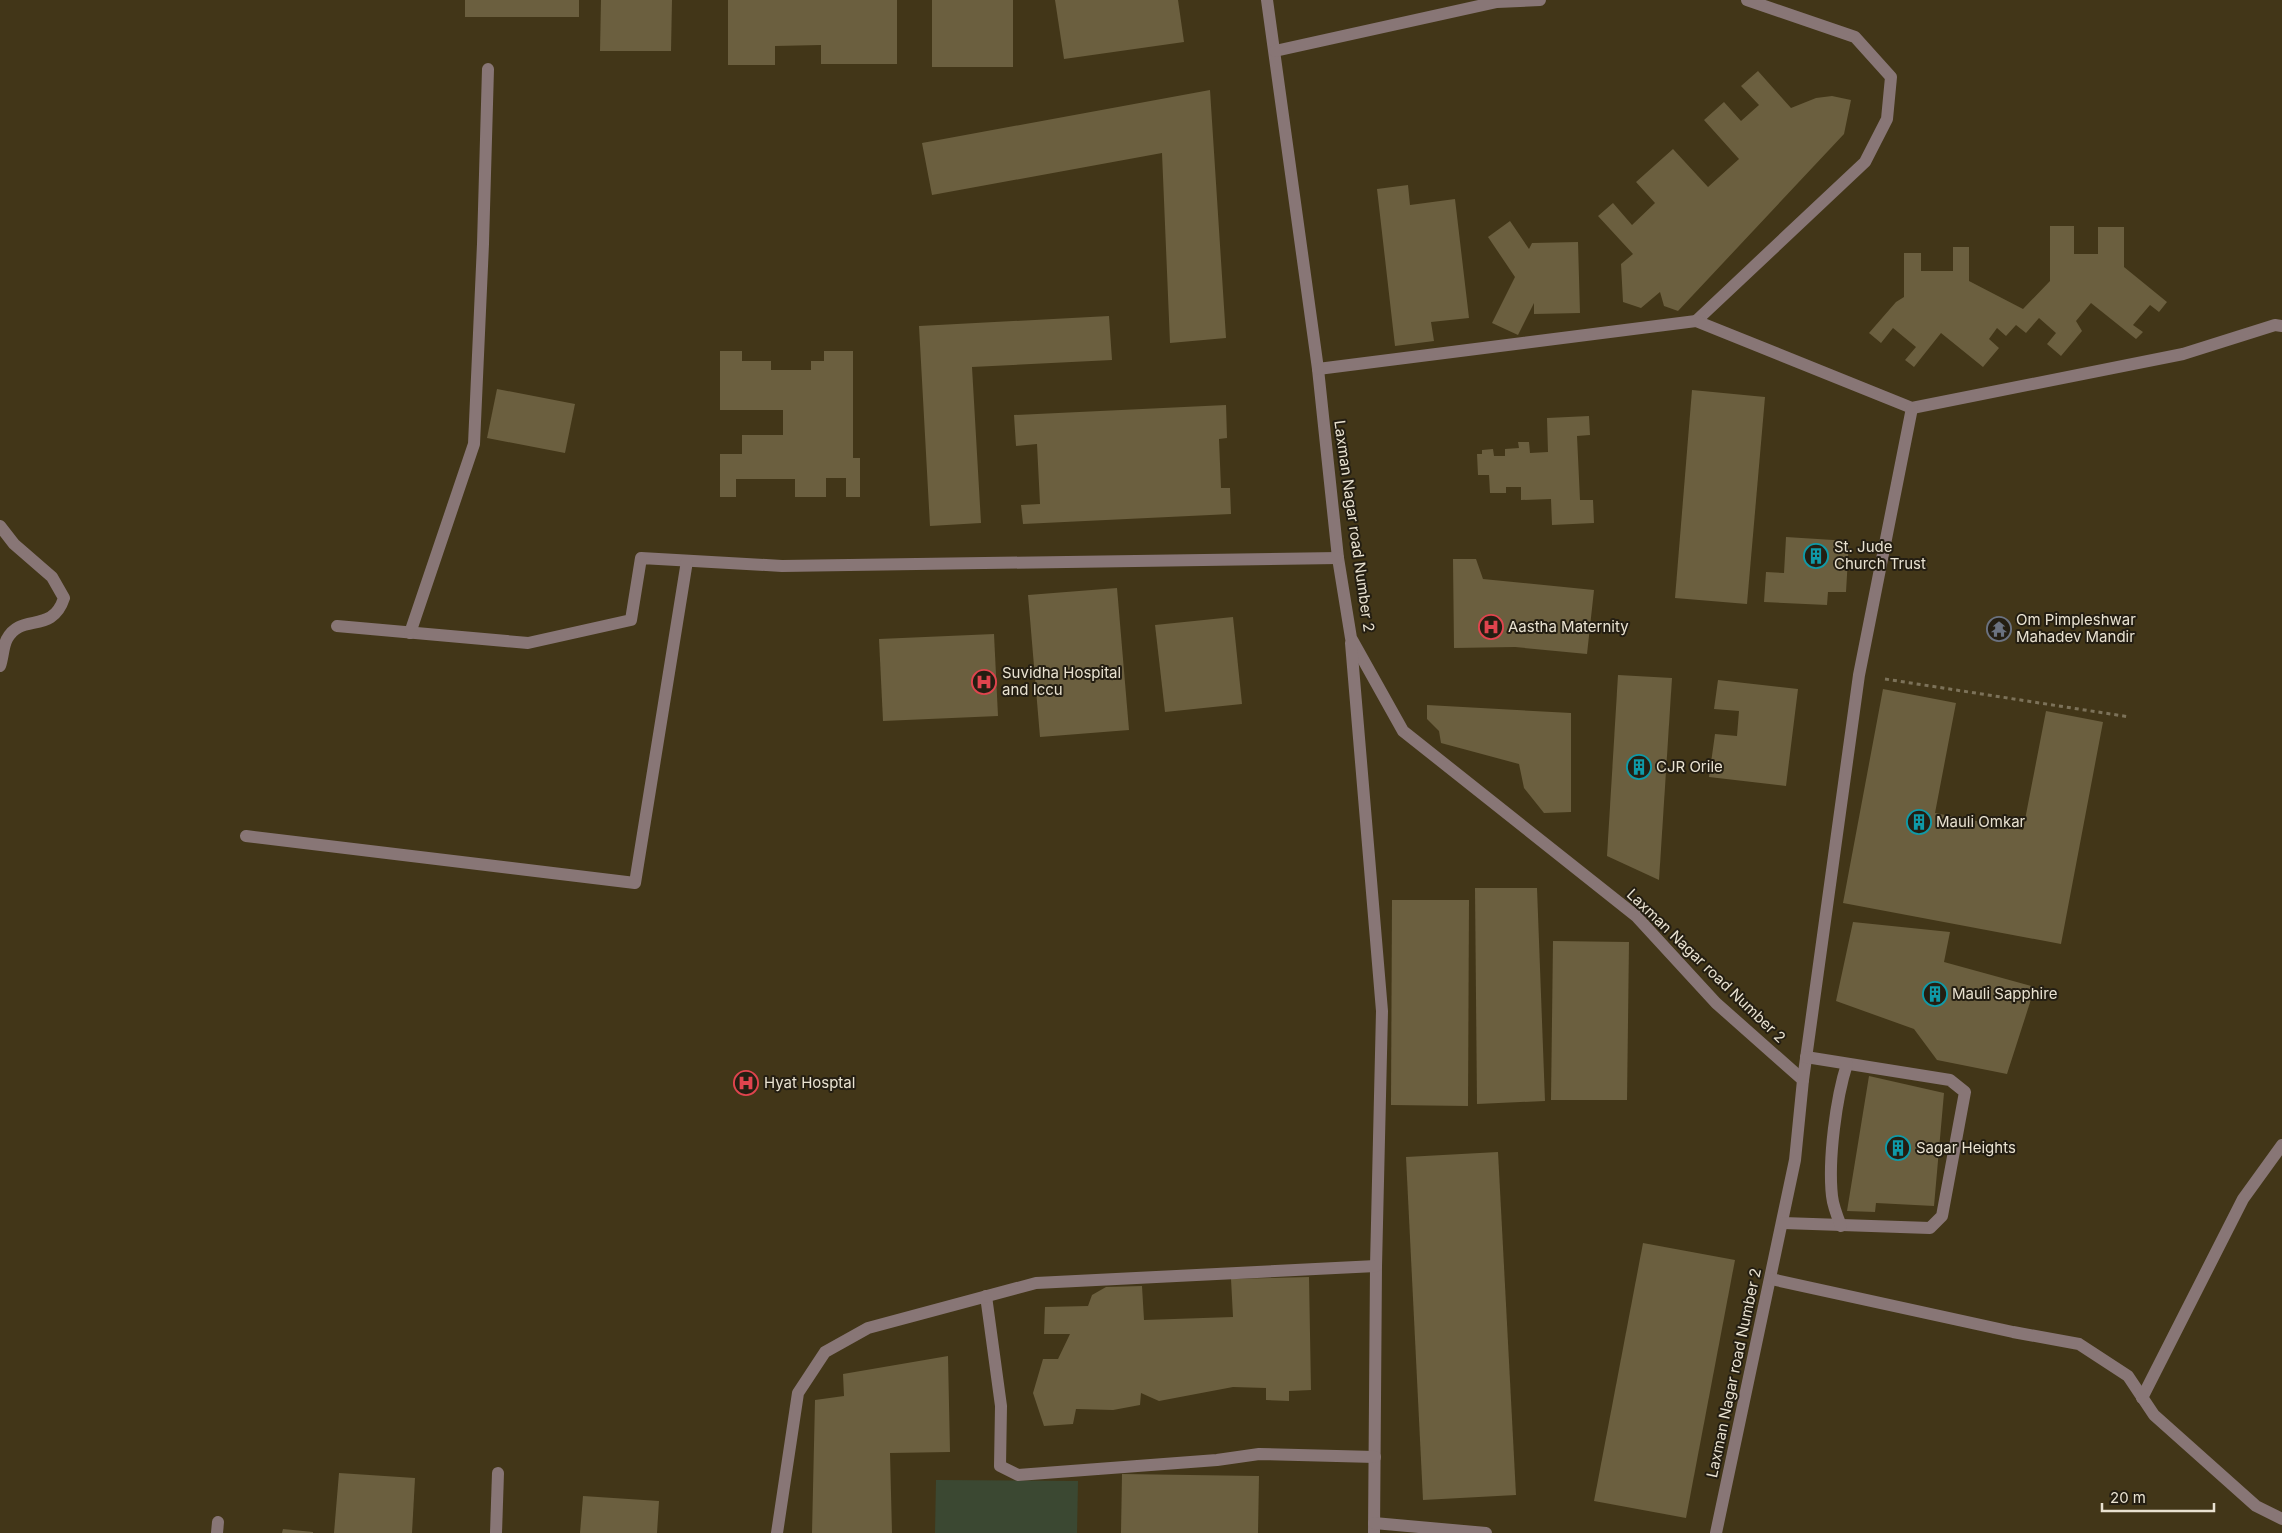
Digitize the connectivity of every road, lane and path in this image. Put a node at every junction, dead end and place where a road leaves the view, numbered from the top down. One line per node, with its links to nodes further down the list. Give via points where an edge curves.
1 (1267, 0): 4 (street, Laxman Nagar road Number 2)
2 (1540, 0): 4 (street, via 1497,2)
3 (1747, 0): 6 (street, via 1855,37 1890,77 1887,119 1865,162)
4 (1274, 51): 8 (street, Laxman Nagar road Number 2)
5 (488, 69): 14 (street, via 474,444)
6 (1696, 321): 8 (street); 9 (street)
7 (2282, 326): 9 (street, via 2275,324 2183,354)
8 (1318, 369): 11 (street, Laxman Nagar road Number 2)
9 (1912, 408): 17 (street)
10 (0, 526): 16 (street, via 14,544 52,577 64,598 60,611 45,621 18,626 6,639)
11 (1338, 558): 12 (street, via 782,566); 15 (street, Laxman Nagar road Number 2)
12 (687, 561): 14 (street, via 641,558 631,620 528,643); 19 (street, via 635,883)
13 (338, 626): 14 (street)
14 (410, 633)
15 (1351, 638): 22 (street, Laxman Nagar road Number 2, via 1403,731 1636,916 1716,1003); 26 (street, via 1382,1011)
16 (0, 666)
17 (1859, 675): 18 (path); 20 (street)
18 (2130, 717)
19 (246, 836)
20 (1806, 1057): 21 (street); 22 (street)
21 (1847, 1064): 25 (street, via 1839,1089 1831,1175 1832,1198); 25 (street, via 1950,1080 1965,1092 1942,1216 1930,1228)
22 (1803, 1080): 24 (street, Laxman Nagar road Number 2, via 1795,1160)
23 (2282, 1145): 29 (street, via 2243,1199)
24 (1783, 1223): 25 (street); 27 (street, Laxman Nagar road Number 2)
25 (1841, 1226)
26 (1376, 1266): 28 (street, via 1036,1283); 30 (street)
27 (1771, 1279): 29 (street, via 2079,1344 2128,1376); 37 (street, Laxman Nagar road Number 2)
28 (986, 1296): 30 (street, via 1001,1406 1000,1466 1018,1475 1259,1454); 35 (street, via 868,1328 826,1352 798,1393)
29 (2142, 1398): 32 (street, via 2154,1415 2256,1506)
30 (1375, 1457): 33 (street)
31 (498, 1473): 34 (street)
32 (2282, 1519)
33 (1374, 1528): 36 (street)
34 (496, 1533)
35 (777, 1533)
36 (1486, 1533)
37 (1716, 1533)

